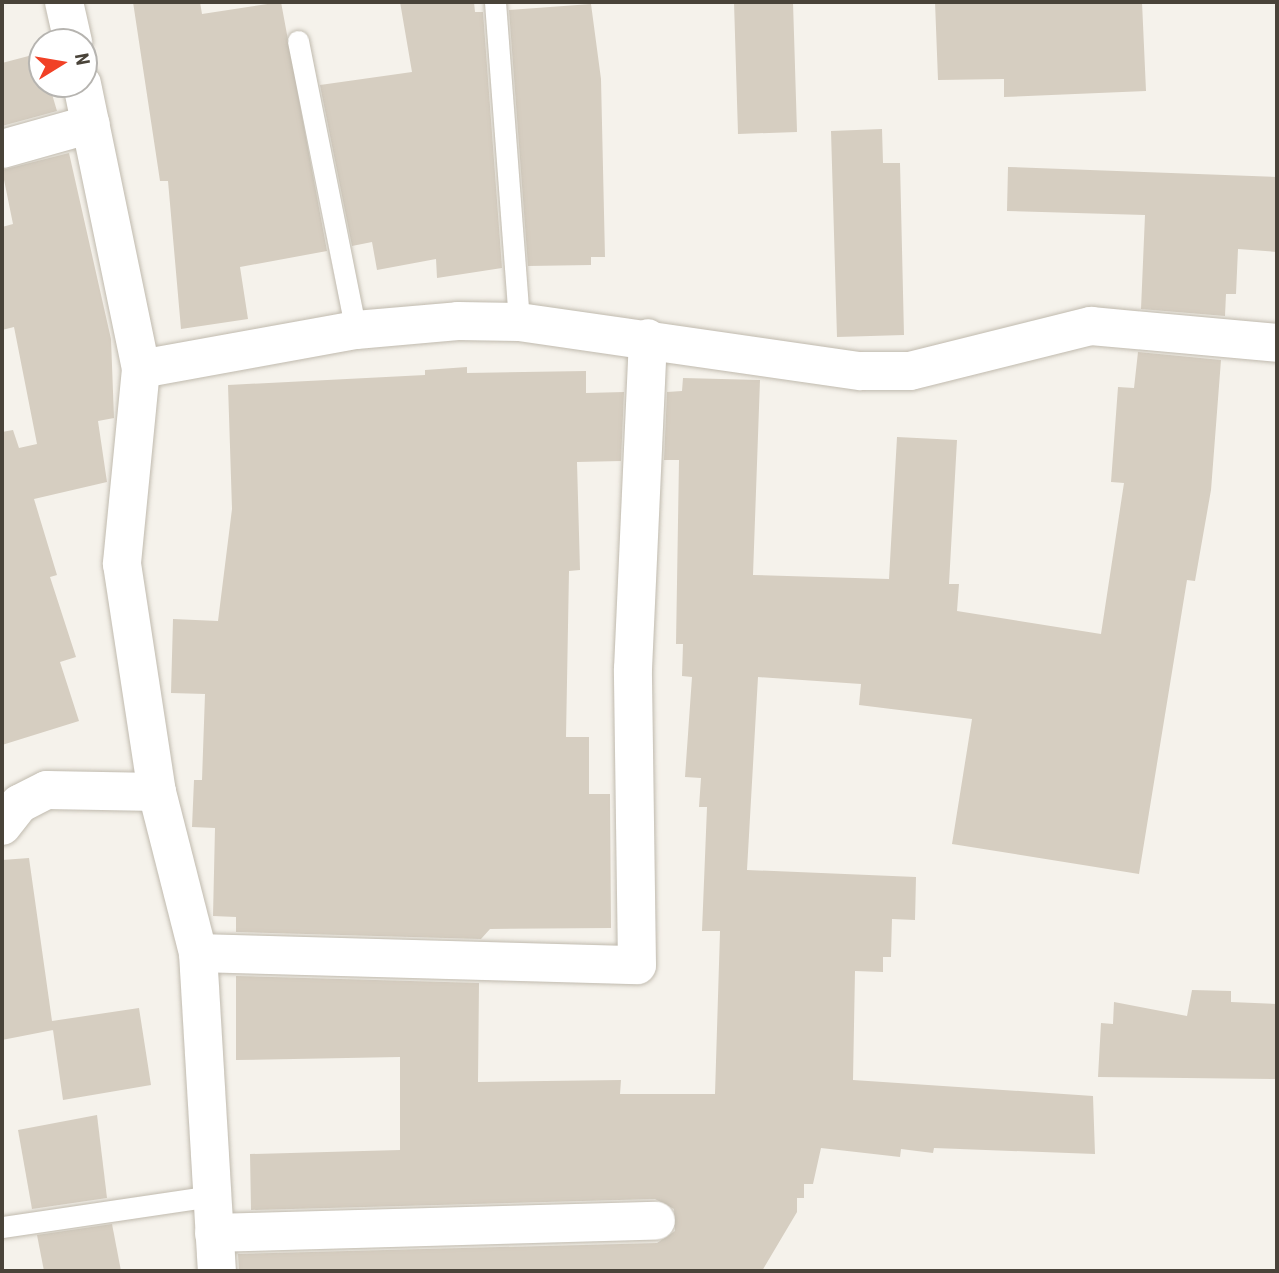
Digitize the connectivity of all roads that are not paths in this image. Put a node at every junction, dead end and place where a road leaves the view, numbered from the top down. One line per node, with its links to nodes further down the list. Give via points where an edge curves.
1 (64, 2): 3 (street)
2 (495, 2): 8 (lane)
3 (70, 28)
4 (299, 41): 9 (lane)
5 (85, 98): 6 (street)
6 (91, 124): 7 (street); 12 (street)
7 (2, 149)
8 (519, 322): 9 (street); 10 (street)
9 (356, 330): 12 (street)
10 (648, 338): 11 (street, via 861,371 910,370 1091,326); 15 (street, via 633,669 637,965)
11 (1277, 343)
12 (141, 369): 13 (street, via 122,564)
13 (157, 792): 14 (street, via 47,790 19,804); 15 (street)
14 (2, 826)
15 (198, 953): 16 (street)
16 (212, 1214): 17 (street); 18 (lane); 19 (street)
17 (656, 1221)
18 (2, 1227)
19 (217, 1271)

